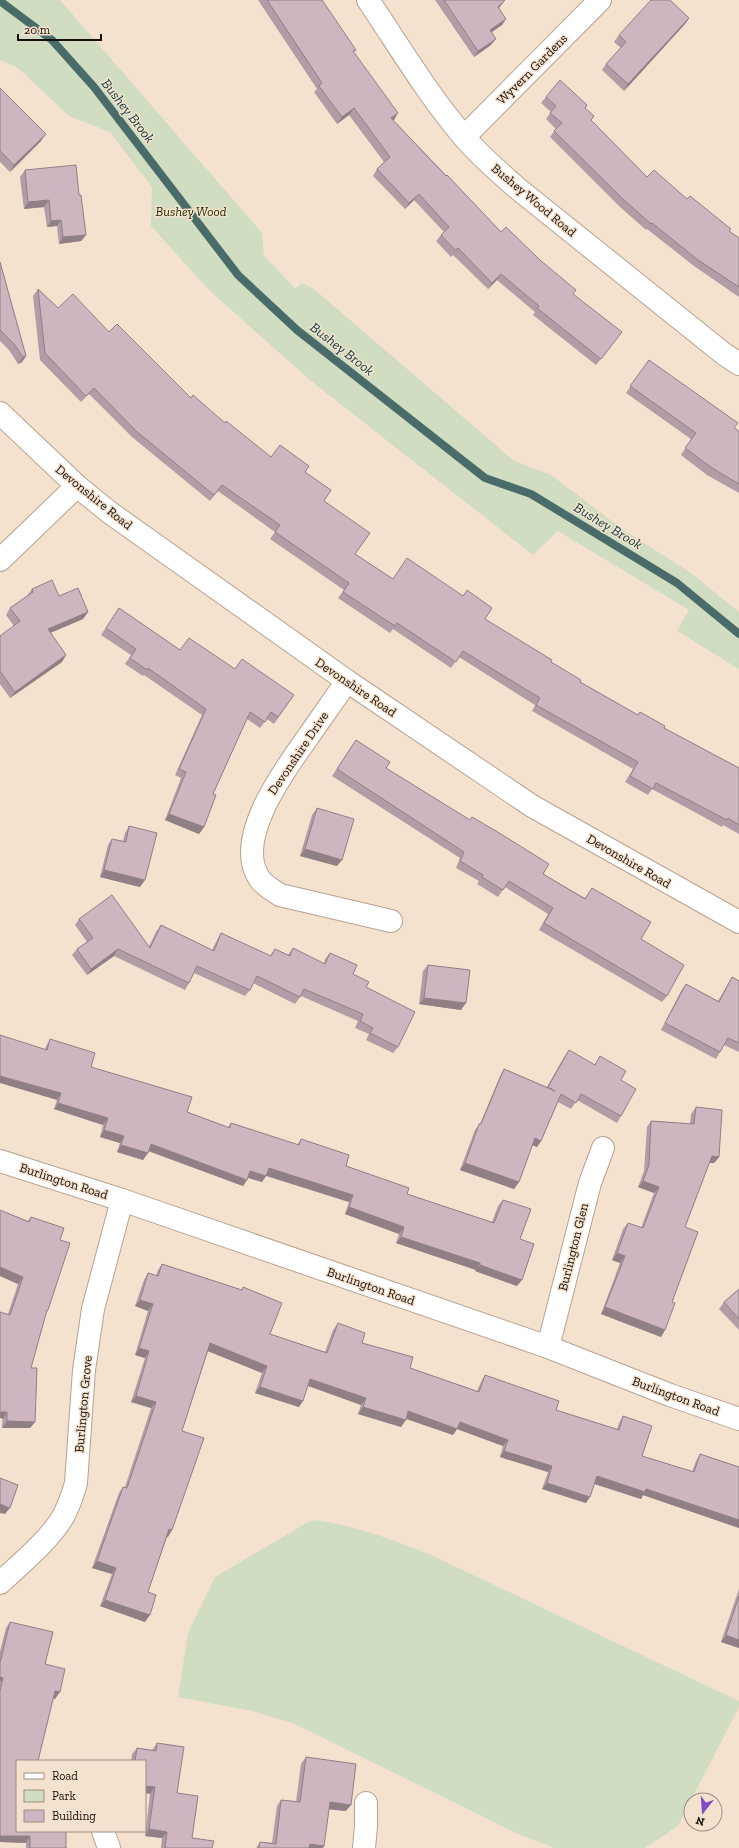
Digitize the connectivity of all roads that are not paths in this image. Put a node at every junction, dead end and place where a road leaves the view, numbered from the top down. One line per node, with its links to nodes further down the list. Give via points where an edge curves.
1 (368, 0): 3 (street, Bushey Wood Road)
2 (600, 0): 3 (street, Wyvern Gardens)
3 (464, 137): 4 (street, Bushey Wood Road, via 517,188)
4 (739, 364)
5 (0, 413): 6 (street, Devonshire Road)
6 (77, 486): 7 (street); 8 (street, Devonshire Road, via 109,512)
7 (0, 560)
8 (347, 681): 9 (street, Devonshire Drive, via 268,797 252,846 254,862 259,877 280,895); 10 (street, Devonshire Road, via 532,806)
9 (391, 921)
10 (739, 922)
11 (603, 1148): 14 (street, Burlington Glen, via 590,1183)
12 (0, 1161): 13 (street, Burlington Road)
13 (122, 1200): 14 (street, Burlington Road); 16 (street, Burlington Grove, via 93,1309 84,1370 76,1483 72,1498 63,1517 44,1540)
14 (548, 1347): 15 (street, Burlington Road)
15 (739, 1419)
16 (0, 1583)
17 (366, 1803): 20 (street)
18 (103, 1832): 19 (street)
19 (109, 1848)
20 (364, 1848)

